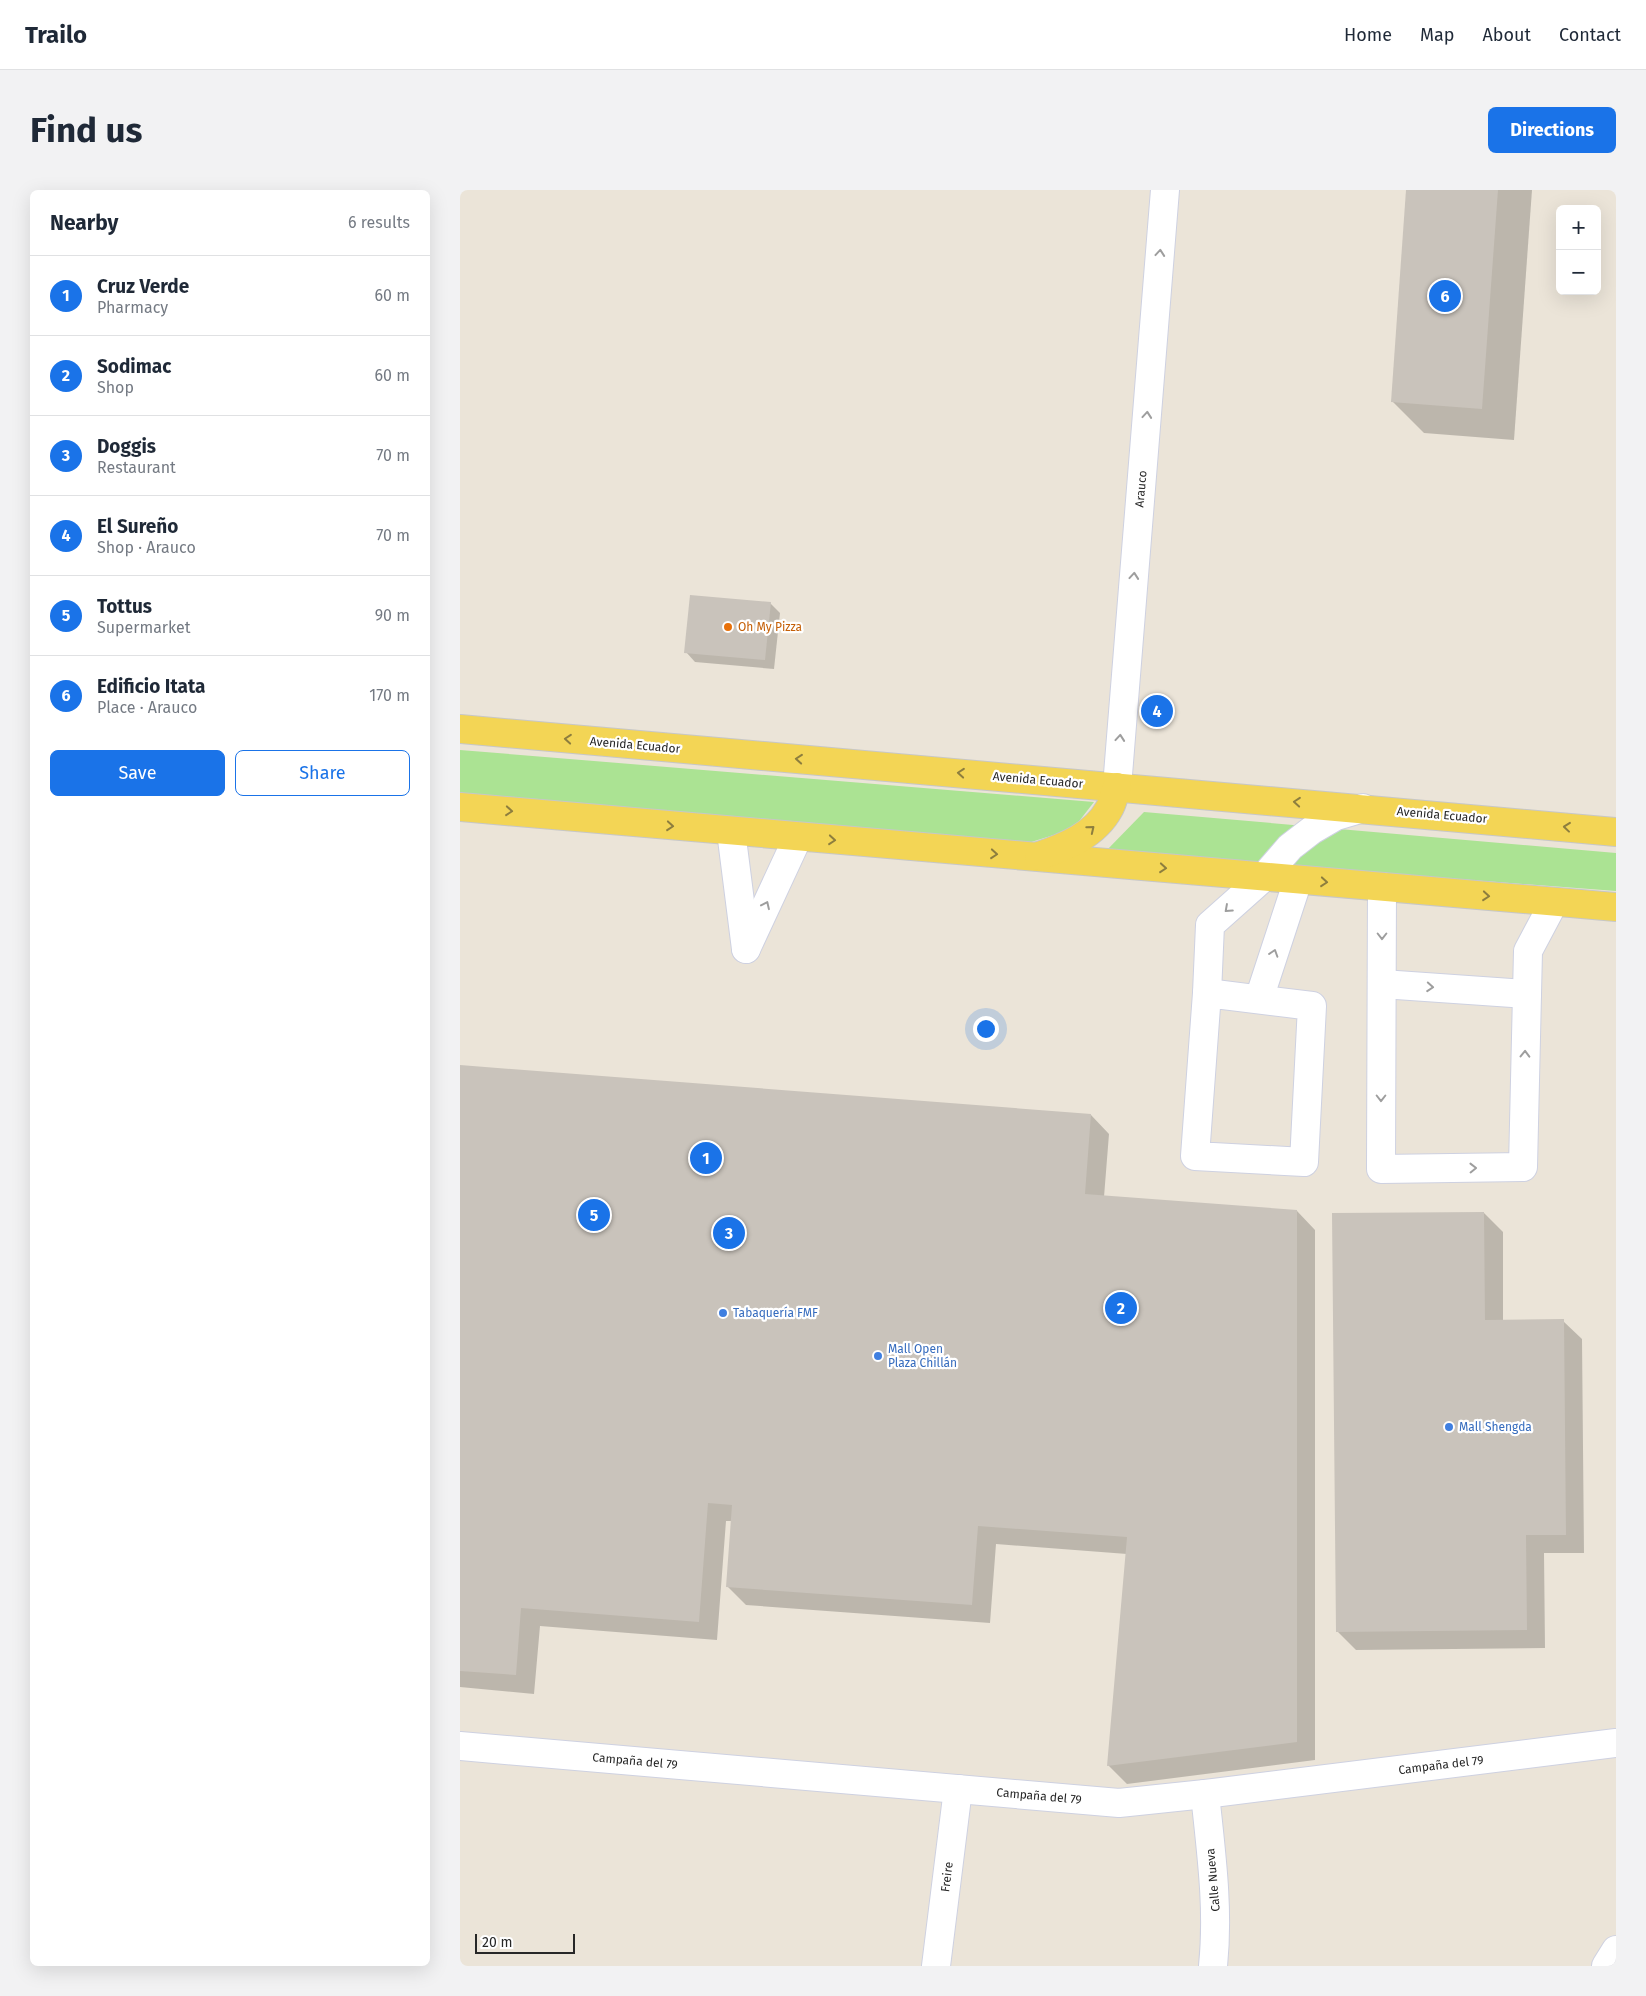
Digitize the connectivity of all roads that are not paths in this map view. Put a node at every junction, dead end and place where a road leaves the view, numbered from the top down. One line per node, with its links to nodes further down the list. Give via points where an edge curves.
1 (1165, 190): 3 (street, Arauco, one-way to 1)
2 (460, 729): 3 (main road, Avenida Ecuador, one-way to 2)
3 (1116, 787): 5 (main road, Avenida Ecuador, one-way to 3); 9 (main road, one-way to 3, via 1064,847 1097,825 1110,809)
4 (460, 807): 6 (main road, one-way to 6)
5 (1363, 808): 7 (main road, Avenida Ecuador, one-way to 5); 10 (street, via 1336,816 1312,830 1290,847)
6 (732, 831): 8 (main road); 8 (street, one-way to 8, via 746,949)
7 (1616, 832)
8 (798, 837): 9 (main road, one-way to 9)
9 (1033, 858): 10 (main road, one-way to 10)
10 (1264, 877): 11 (main road); 16 (street, one-way to 16, via 1210,925)
11 (1298, 880): 12 (main road, one-way to 12); 18 (street, one-way to 11)
12 (1382, 887): 13 (main road, one-way to 13); 15 (street, one-way to 15)
13 (1554, 902): 14 (main road); 17 (street, via 1528,951)
14 (1616, 907)
15 (1382, 984): 17 (street, one-way to 17); 17 (street, one-way to 17, via 1381,1169 1523,1167)
16 (1206, 993): 18 (street); 18 (street, via 1195,1156 1304,1162 1312,1006)
17 (1527, 994)
18 (1259, 999)
19 (1616, 1743): 22 (street, Campaña del 79)
20 (460, 1746): 21 (street, Campaña del 79)
21 (958, 1789): 22 (street, Campaña del 79, via 1119,1803); 24 (street, Freire)
22 (1205, 1794): 25 (street, Calle Nueva, via 1216,1891)
23 (1616, 1950): 26 (street)
24 (936, 1966)
25 (1213, 1966)
26 (1606, 1966)

